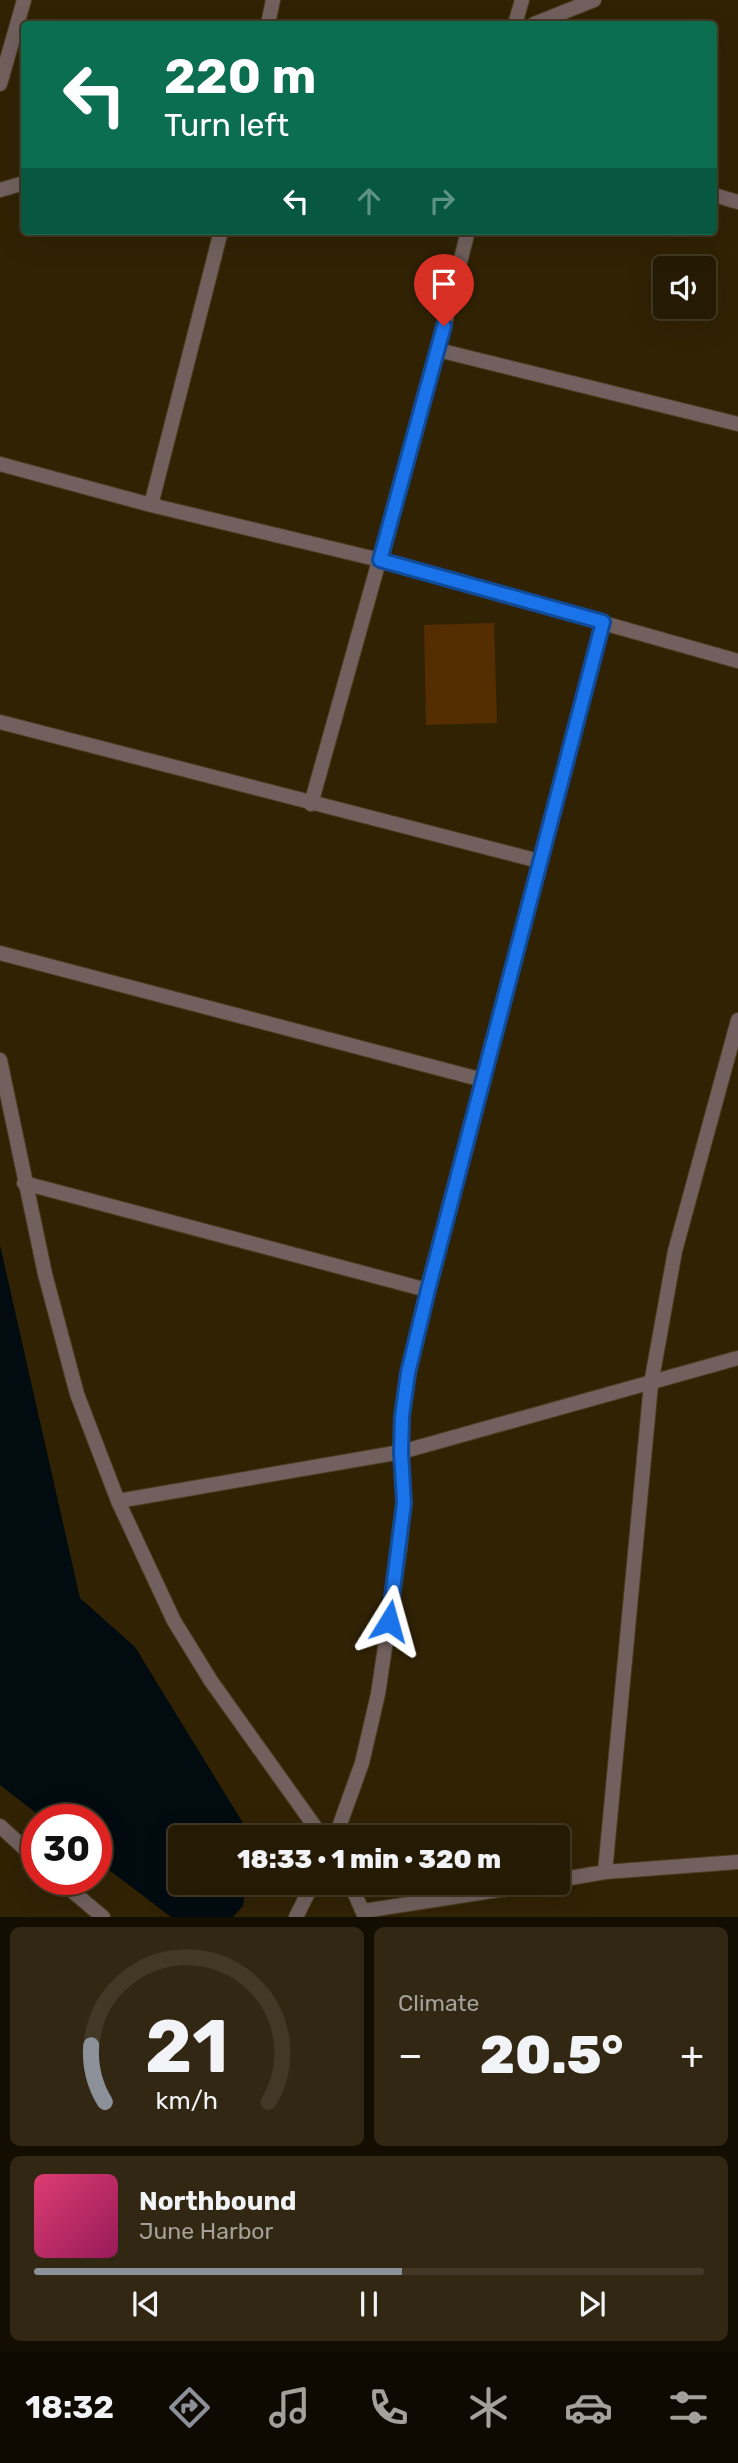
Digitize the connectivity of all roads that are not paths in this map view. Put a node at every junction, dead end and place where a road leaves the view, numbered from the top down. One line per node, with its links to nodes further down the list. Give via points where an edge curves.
1 (24, 0): 8 (street)
2 (273, 0): 5 (street)
3 (522, 0): 6 (street)
4 (594, 0): 7 (street)
5 (269, 21)
6 (516, 21)
7 (542, 21)
8 (0, 84)
9 (21, 184): 10 (street)
10 (0, 190)
11 (717, 196): 12 (street)
12 (738, 202)
13 (220, 235): 18 (street)
14 (467, 235): 15 (street)
15 (438, 350): 16 (street); 19 (street)
16 (738, 424)
17 (0, 464): 18 (street)
18 (150, 505): 19 (street)
19 (380, 560): 20 (street); 23 (street)
20 (603, 622): 21 (street); 24 (street)
21 (738, 662)
22 (0, 722): 23 (street)
23 (312, 804): 24 (street)
24 (539, 861): 28 (street)
25 (0, 953): 28 (street)
26 (738, 1020): 32 (street, via 675,1251)
27 (0, 1060): 29 (street)
28 (483, 1080): 30 (street)
29 (24, 1183): 30 (street); 34 (street, via 77,1394)
30 (428, 1290): 33 (street, via 408,1373)
31 (738, 1358): 32 (street)
32 (651, 1384): 33 (street); 40 (street)
33 (401, 1452): 34 (street); 36 (street, via 402,1525 378,1694 362,1763)
34 (118, 1501): 35 (street, via 174,1621)
35 (314, 1825)
36 (340, 1825)
37 (0, 1826): 38 (street)
38 (21, 1845)
39 (738, 1862): 40 (street)
40 (605, 1872): 41 (street)
41 (570, 1878)
42 (77, 1895): 47 (street)
43 (307, 1895): 48 (street)
44 (355, 1895): 46 (street)
45 (474, 1895): 46 (street)
46 (364, 1914)
47 (103, 1917)
48 (296, 1917)

